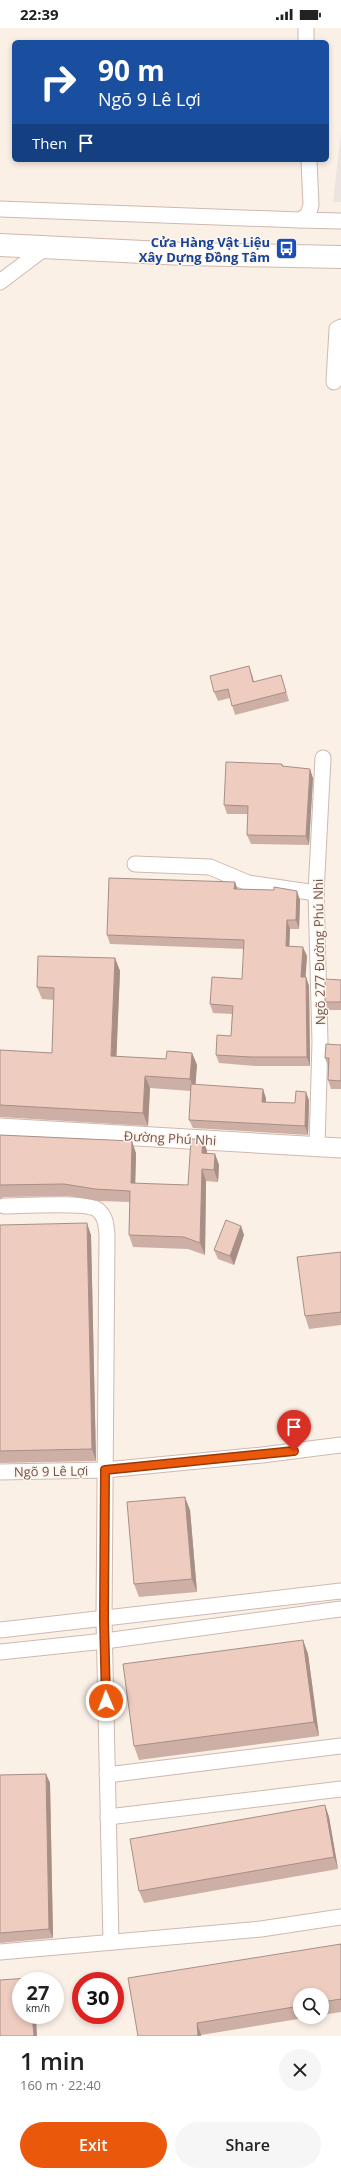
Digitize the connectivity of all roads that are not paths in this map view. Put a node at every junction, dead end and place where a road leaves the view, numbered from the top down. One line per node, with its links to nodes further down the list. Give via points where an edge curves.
1 (306, 28): 2 (street)
2 (306, 40)
3 (309, 162): 5 (street, via 311,205 308,215)
4 (0, 209): 5 (street)
5 (300, 220): 6 (street)
6 (341, 221)
7 (0, 246): 8 (main road)
8 (44, 248): 9 (main road); 10 (street)
9 (341, 257)
10 (0, 282)
11 (341, 326): 12 (street, via 337,329)
12 (334, 382)
13 (323, 758): 15 (street, Ngõ 277 Đường Phú Nhi)
14 (135, 864): 15 (street, via 210,867 248,883)
15 (316, 893): 17 (street, Ngõ 277 Đường Phú Nhi, via 320,1042)
16 (0, 1128): 17 (street, Đường Phú Nhi)
17 (317, 1147): 18 (street, Đường Phú Nhi)
18 (341, 1148)
19 (4, 1206): 21 (street, via 82,1205 97,1209 105,1219)
20 (341, 1446): 21 (street, Ngõ 9 Lê Lợi)
21 (105, 1470): 22 (street, Ngõ 9 Lê Lợi); 25 (street)
22 (0, 1472)
23 (341, 1591): 25 (street)
24 (341, 1609): 27 (street)
25 (104, 1619): 26 (street); 27 (street)
26 (0, 1630)
27 (105, 1641): 28 (street); 30 (street)
28 (0, 1652)
29 (341, 1746): 30 (street)
30 (107, 1775): 32 (street)
31 (341, 1789): 32 (street)
32 (108, 1817): 34 (street)
33 (341, 1917): 34 (street, via 261,1929)
34 (111, 1942): 35 (street)
35 (0, 1952)

